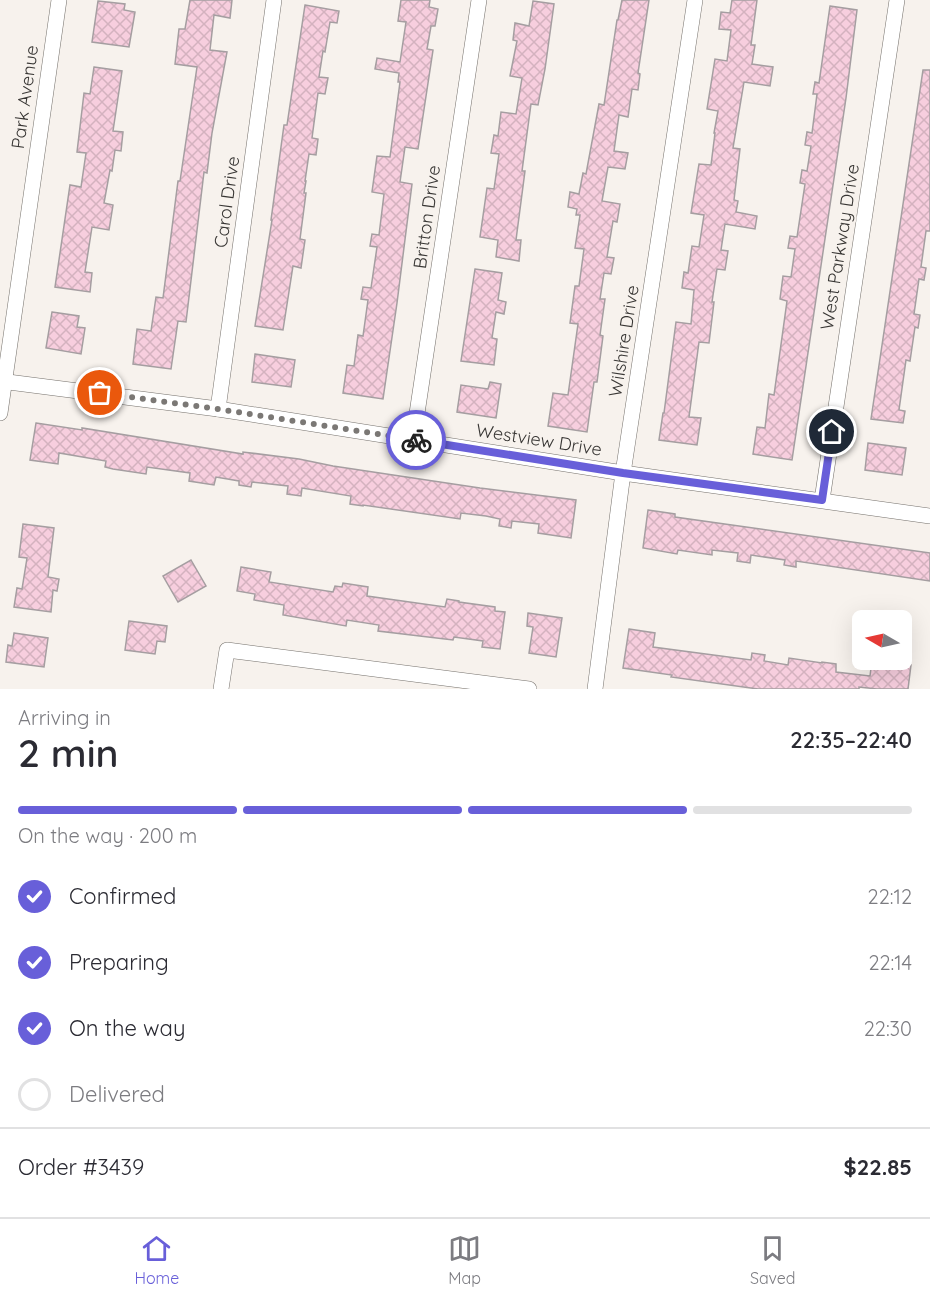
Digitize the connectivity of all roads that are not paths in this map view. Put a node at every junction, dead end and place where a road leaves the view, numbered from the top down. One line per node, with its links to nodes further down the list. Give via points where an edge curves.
1 (59, 0): 6 (street, Park Avenue)
2 (274, 0): 7 (street, Carol Drive)
3 (479, 0): 9 (street, Britton Drive)
4 (695, 0): 10 (street, Wilshire Drive)
5 (897, 0): 11 (street, West Parkway Drive)
6 (2, 381): 7 (street, Westview Drive); 8 (street, Park Avenue)
7 (218, 409): 9 (street, Westview Drive)
8 (0, 413)
9 (413, 440): 10 (street, Westview Drive)
10 (623, 473): 11 (street, Westview Drive); 15 (street, Wilshire Drive)
11 (822, 500): 12 (street, Westview Drive)
12 (930, 516)
13 (220, 689): 14 (street, via 227,650)
14 (529, 689)
15 (596, 689)

